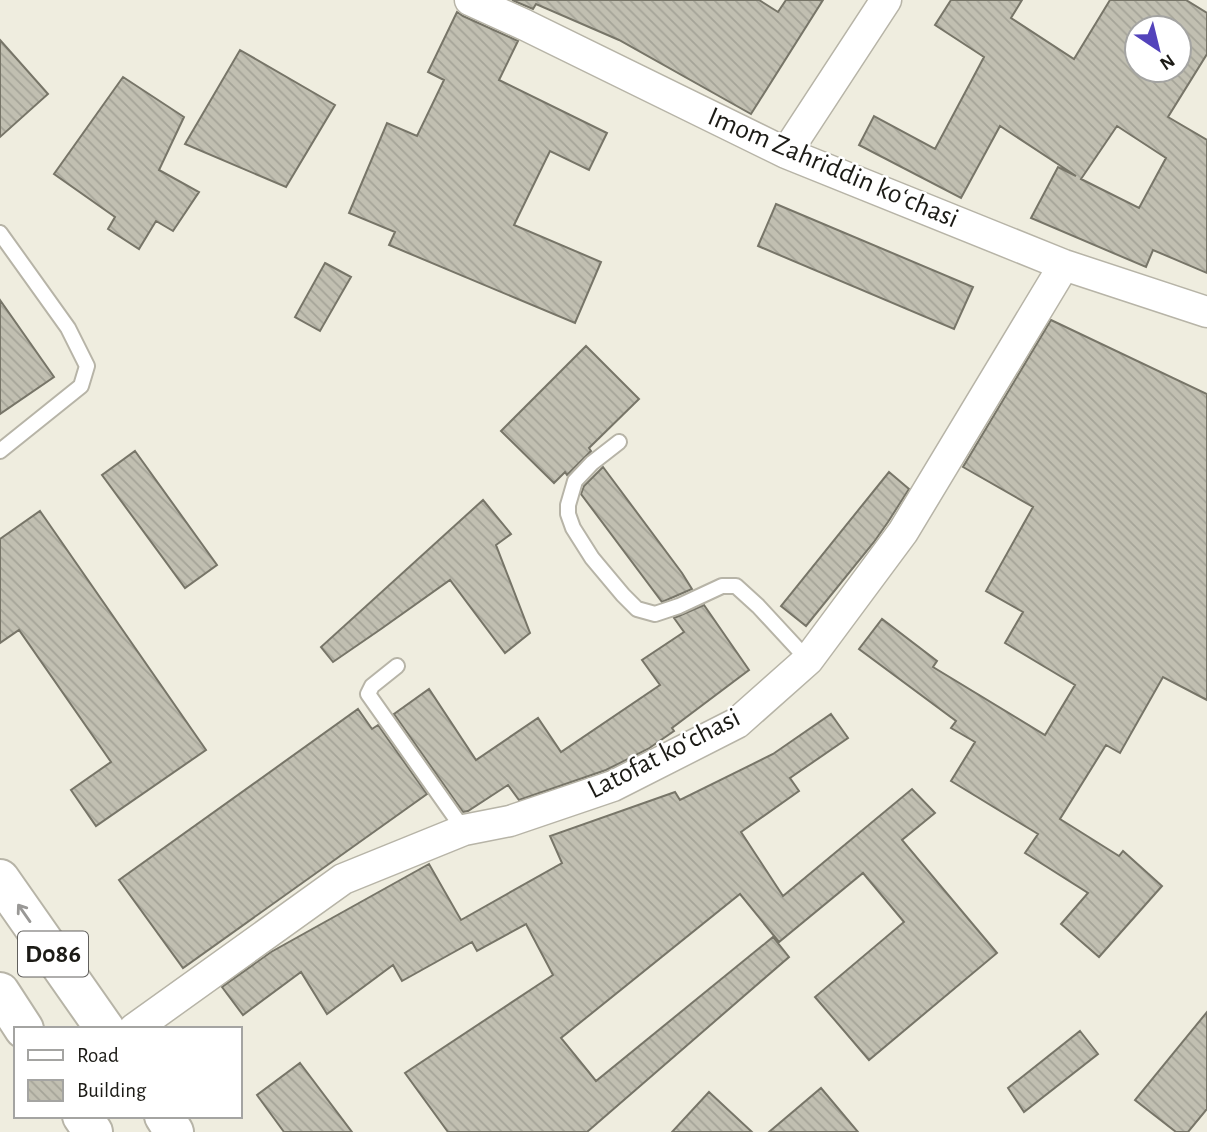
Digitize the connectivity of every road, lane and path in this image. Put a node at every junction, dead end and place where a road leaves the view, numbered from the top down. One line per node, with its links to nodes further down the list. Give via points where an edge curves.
1 (470, 0): 3 (street, Imom Zahriddin koʻchasi)
2 (886, 0): 3 (street)
3 (786, 153): 5 (street, Imom Zahriddin koʻchasi)
4 (0, 233): 8 (lane, via 68,328 87,366 81,386)
5 (1064, 265): 6 (street, Imom Zahriddin koʻchasi); 9 (street, Latofat koʻchasi, via 903,532)
6 (1207, 312)
7 (619, 442): 9 (lane, via 575,481 568,514 581,543 623,595 637,609 655,614 722,586 736,586)
8 (0, 451)
9 (808, 660): 11 (street, Latofat koʻchasi, via 737,723 613,786 510,821)
10 (397, 666): 11 (lane, via 368,694)
11 (464, 830): 16 (street, Latofat koʻchasi, via 343,879)
12 (0, 879): 15 (main road, D086, one-way to 12)
13 (0, 992): 14 (main road, D086)
14 (23, 1027)
15 (104, 1027)
16 (137, 1027)

